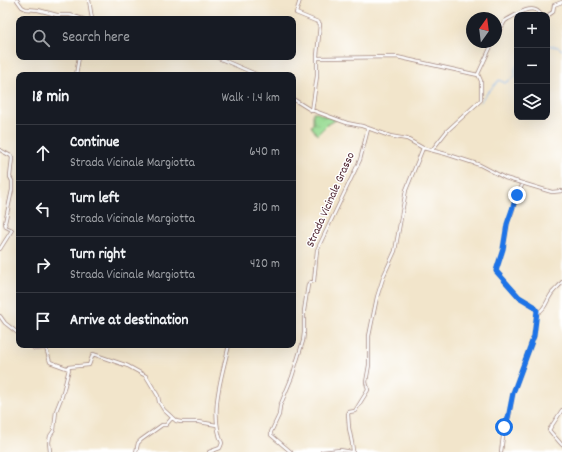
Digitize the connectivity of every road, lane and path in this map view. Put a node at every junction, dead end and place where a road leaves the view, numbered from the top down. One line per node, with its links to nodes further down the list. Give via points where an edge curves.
1 (17, 0): 8 (street, via 26,9)
2 (89, 0): 9 (street)
3 (300, 0): 13 (street, via 296,13 320,24)
4 (562, 2): 7 (street, via 554,5)
5 (524, 12): 6 (street, via 533,9)
6 (539, 12)
7 (550, 14)
8 (73, 16)
9 (92, 16)
10 (514, 16): 11 (street, via 506,20)
11 (502, 27)
12 (490, 48): 18 (street)
13 (317, 58): 18 (street, via 397,57); 20 (street)
14 (78, 60): 16 (street)
15 (223, 60): 17 (street)
16 (76, 72)
17 (250, 72)
18 (478, 75): 24 (street, via 482,81 481,100 447,130)
19 (296, 101): 20 (street)
20 (312, 110): 21 (street, via 347,124)
21 (368, 129): 22 (street, via 407,139); 44 (street, Strada Vicinale Grasso, via 360,160 317,250 314,281 308,284 303,341 270,435)
22 (423, 148): 24 (street); 46 (street, via 406,190 396,251 386,269 377,297 369,336 366,382 368,390 355,411 348,414)
23 (0, 150): 27 (street, via 12,158 12,190 5,223 6,227 12,230)
24 (432, 150): 25 (street, via 480,165 505,178)
25 (523, 183): 26 (street, via 552,192); 29 (street, via 514,200 496,271 519,297 534,306)
26 (562, 191)
27 (0, 249)
28 (562, 282): 29 (street)
29 (537, 313): 47 (street, via 534,336 513,393)
30 (0, 316): 31 (street)
31 (16, 331)
32 (34, 348): 34 (street)
33 (46, 348): 36 (street, via 50,362)
34 (46, 348)
35 (228, 348): 39 (street, via 219,392)
36 (68, 367): 38 (street, via 89,366 93,354 132,367 147,377 164,410); 41 (street, via 56,411 54,430 50,436)
37 (562, 410): 40 (street, via 549,429)
38 (172, 419): 39 (street); 42 (street, via 141,440)
39 (217, 425): 43 (street, via 222,446)
40 (562, 445)
41 (50, 452)
42 (136, 452)
43 (209, 452)
44 (291, 452)
45 (322, 452): 46 (street)
46 (353, 452)
47 (501, 452)

